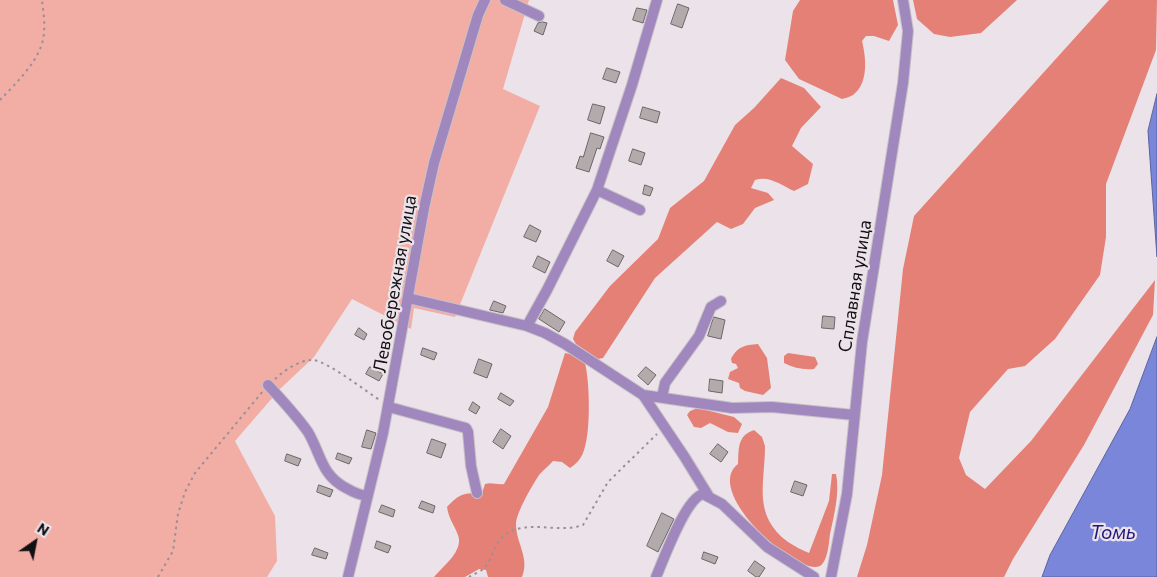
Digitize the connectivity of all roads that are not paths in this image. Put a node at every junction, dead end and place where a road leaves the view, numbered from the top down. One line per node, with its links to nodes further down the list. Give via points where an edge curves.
1 (485, 0): 8 (street, Левобережная улица, via 434,163)
2 (505, 0): 5 (street)
3 (657, 0): 6 (street)
4 (903, 0): 15 (street, Сплавная улица, via 908,31 903,83 862,342)
5 (539, 16)
6 (597, 190): 7 (street); 10 (street)
7 (640, 210)
8 (408, 298): 10 (street); 14 (street, Левобережная улица)
9 (721, 301): 13 (street, via 711,307 698,336 665,383)
10 (526, 326): 12 (street, via 566,344)
11 (268, 385): 18 (street, via 308,433 330,477 360,496)
12 (643, 395): 13 (street); 17 (street)
13 (662, 397): 15 (street, via 732,408 772,407)
14 (389, 407): 16 (street, via 466,428); 18 (street, Левобережная улица)
15 (854, 415): 22 (street, Сплавная улица, via 847,494)
16 (476, 493)
17 (708, 495): 20 (street, via 695,499 676,529); 21 (street, via 722,504 767,547)
18 (367, 496): 19 (street, Левобережная улица)
19 (348, 577)
20 (656, 577)
21 (814, 577)
22 (830, 577)

